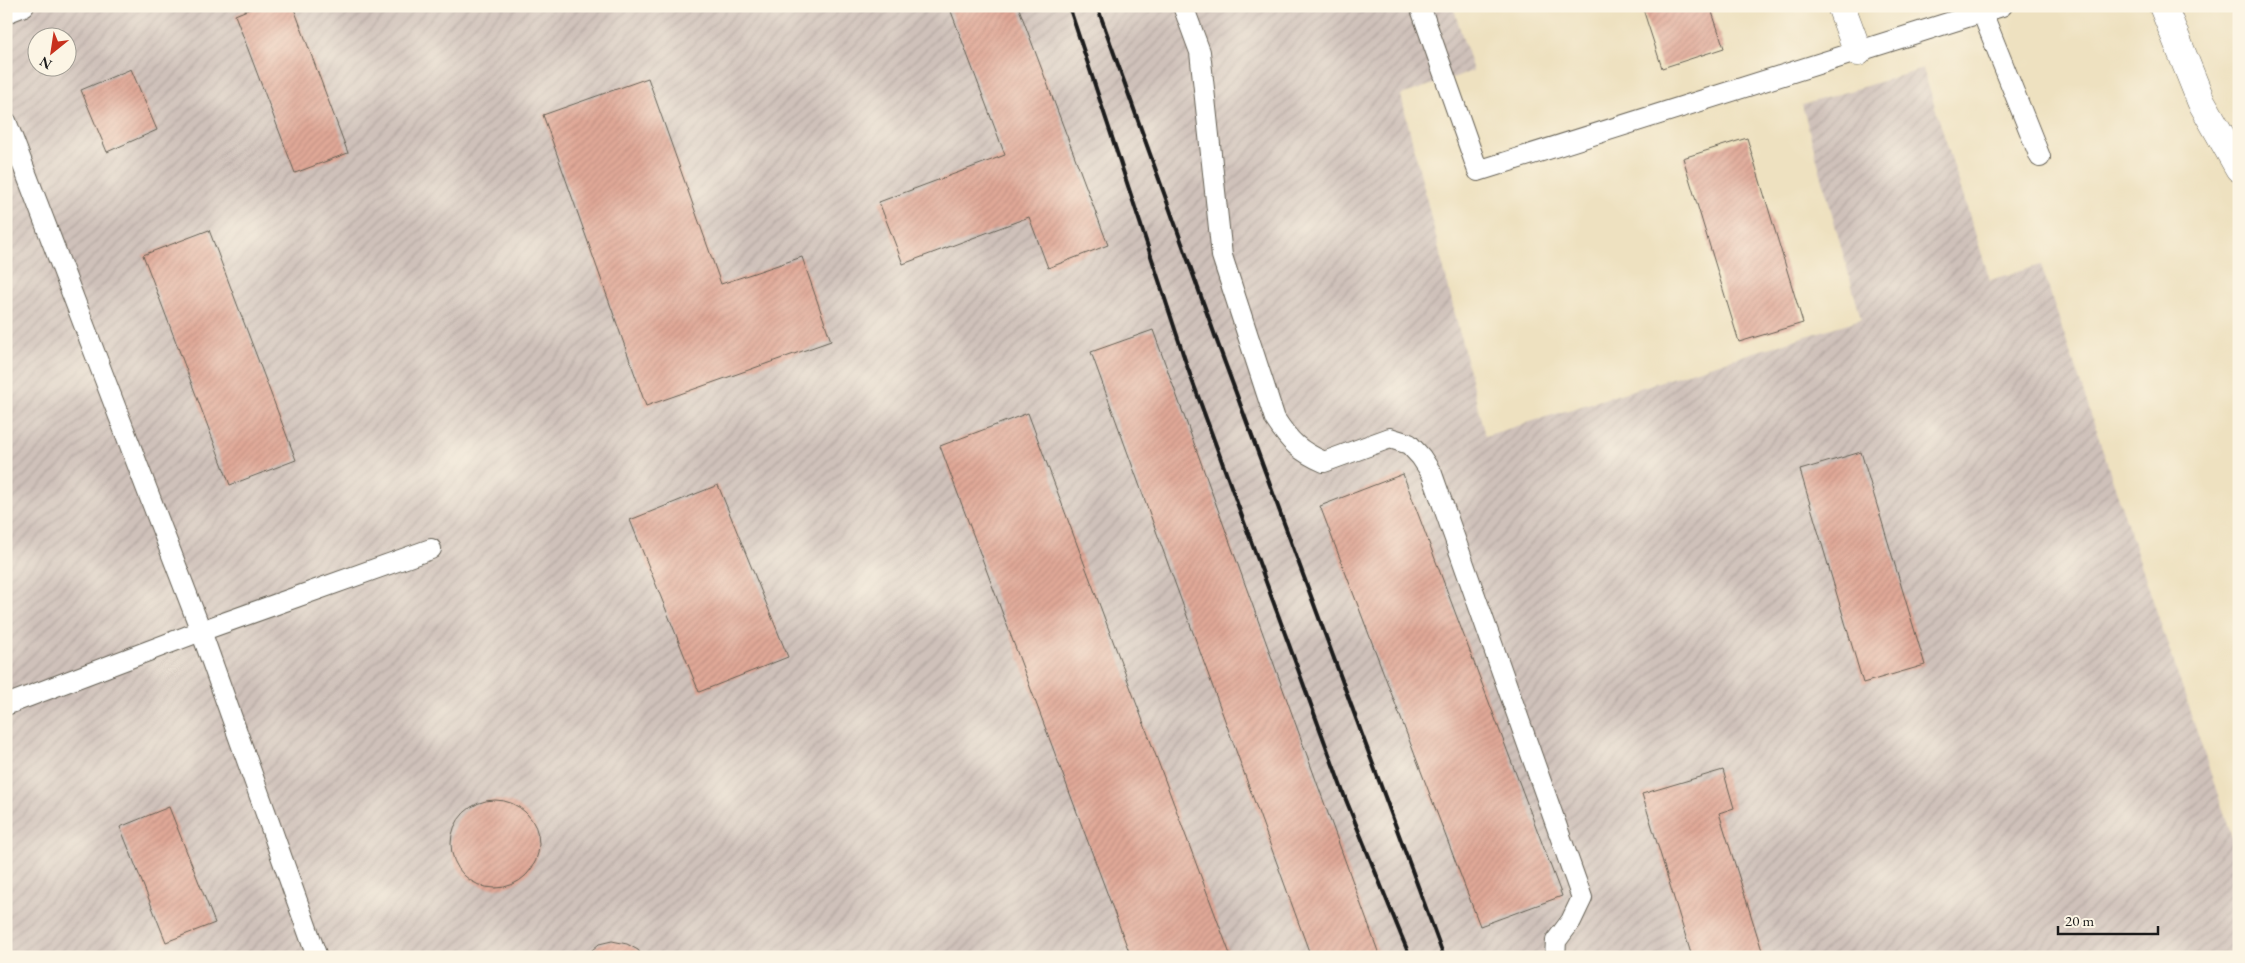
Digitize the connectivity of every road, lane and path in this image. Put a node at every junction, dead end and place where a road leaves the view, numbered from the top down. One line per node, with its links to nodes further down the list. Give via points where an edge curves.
1 (24, 6): 8 (lane)
2 (1183, 6): 17 (lane, via 1200,52 1222,256 1275,420 1289,440 1305,454 1324,462 1390,438 1409,444 1432,474 1582,898 1556,941)
3 (1420, 6): 9 (lane, via 1478,171)
4 (1841, 6): 9 (street)
5 (2002, 6): 7 (lane)
6 (2163, 6): 12 (street, via 2201,101)
7 (1982, 12): 9 (lane); 11 (lane)
8 (6, 13)
9 (1858, 52)
10 (6, 121): 14 (lane)
11 (2040, 157)
12 (2239, 168)
13 (431, 549): 14 (lane)
14 (201, 631): 15 (lane); 16 (lane)
15 (6, 705)
16 (317, 957)
17 (1555, 957)

